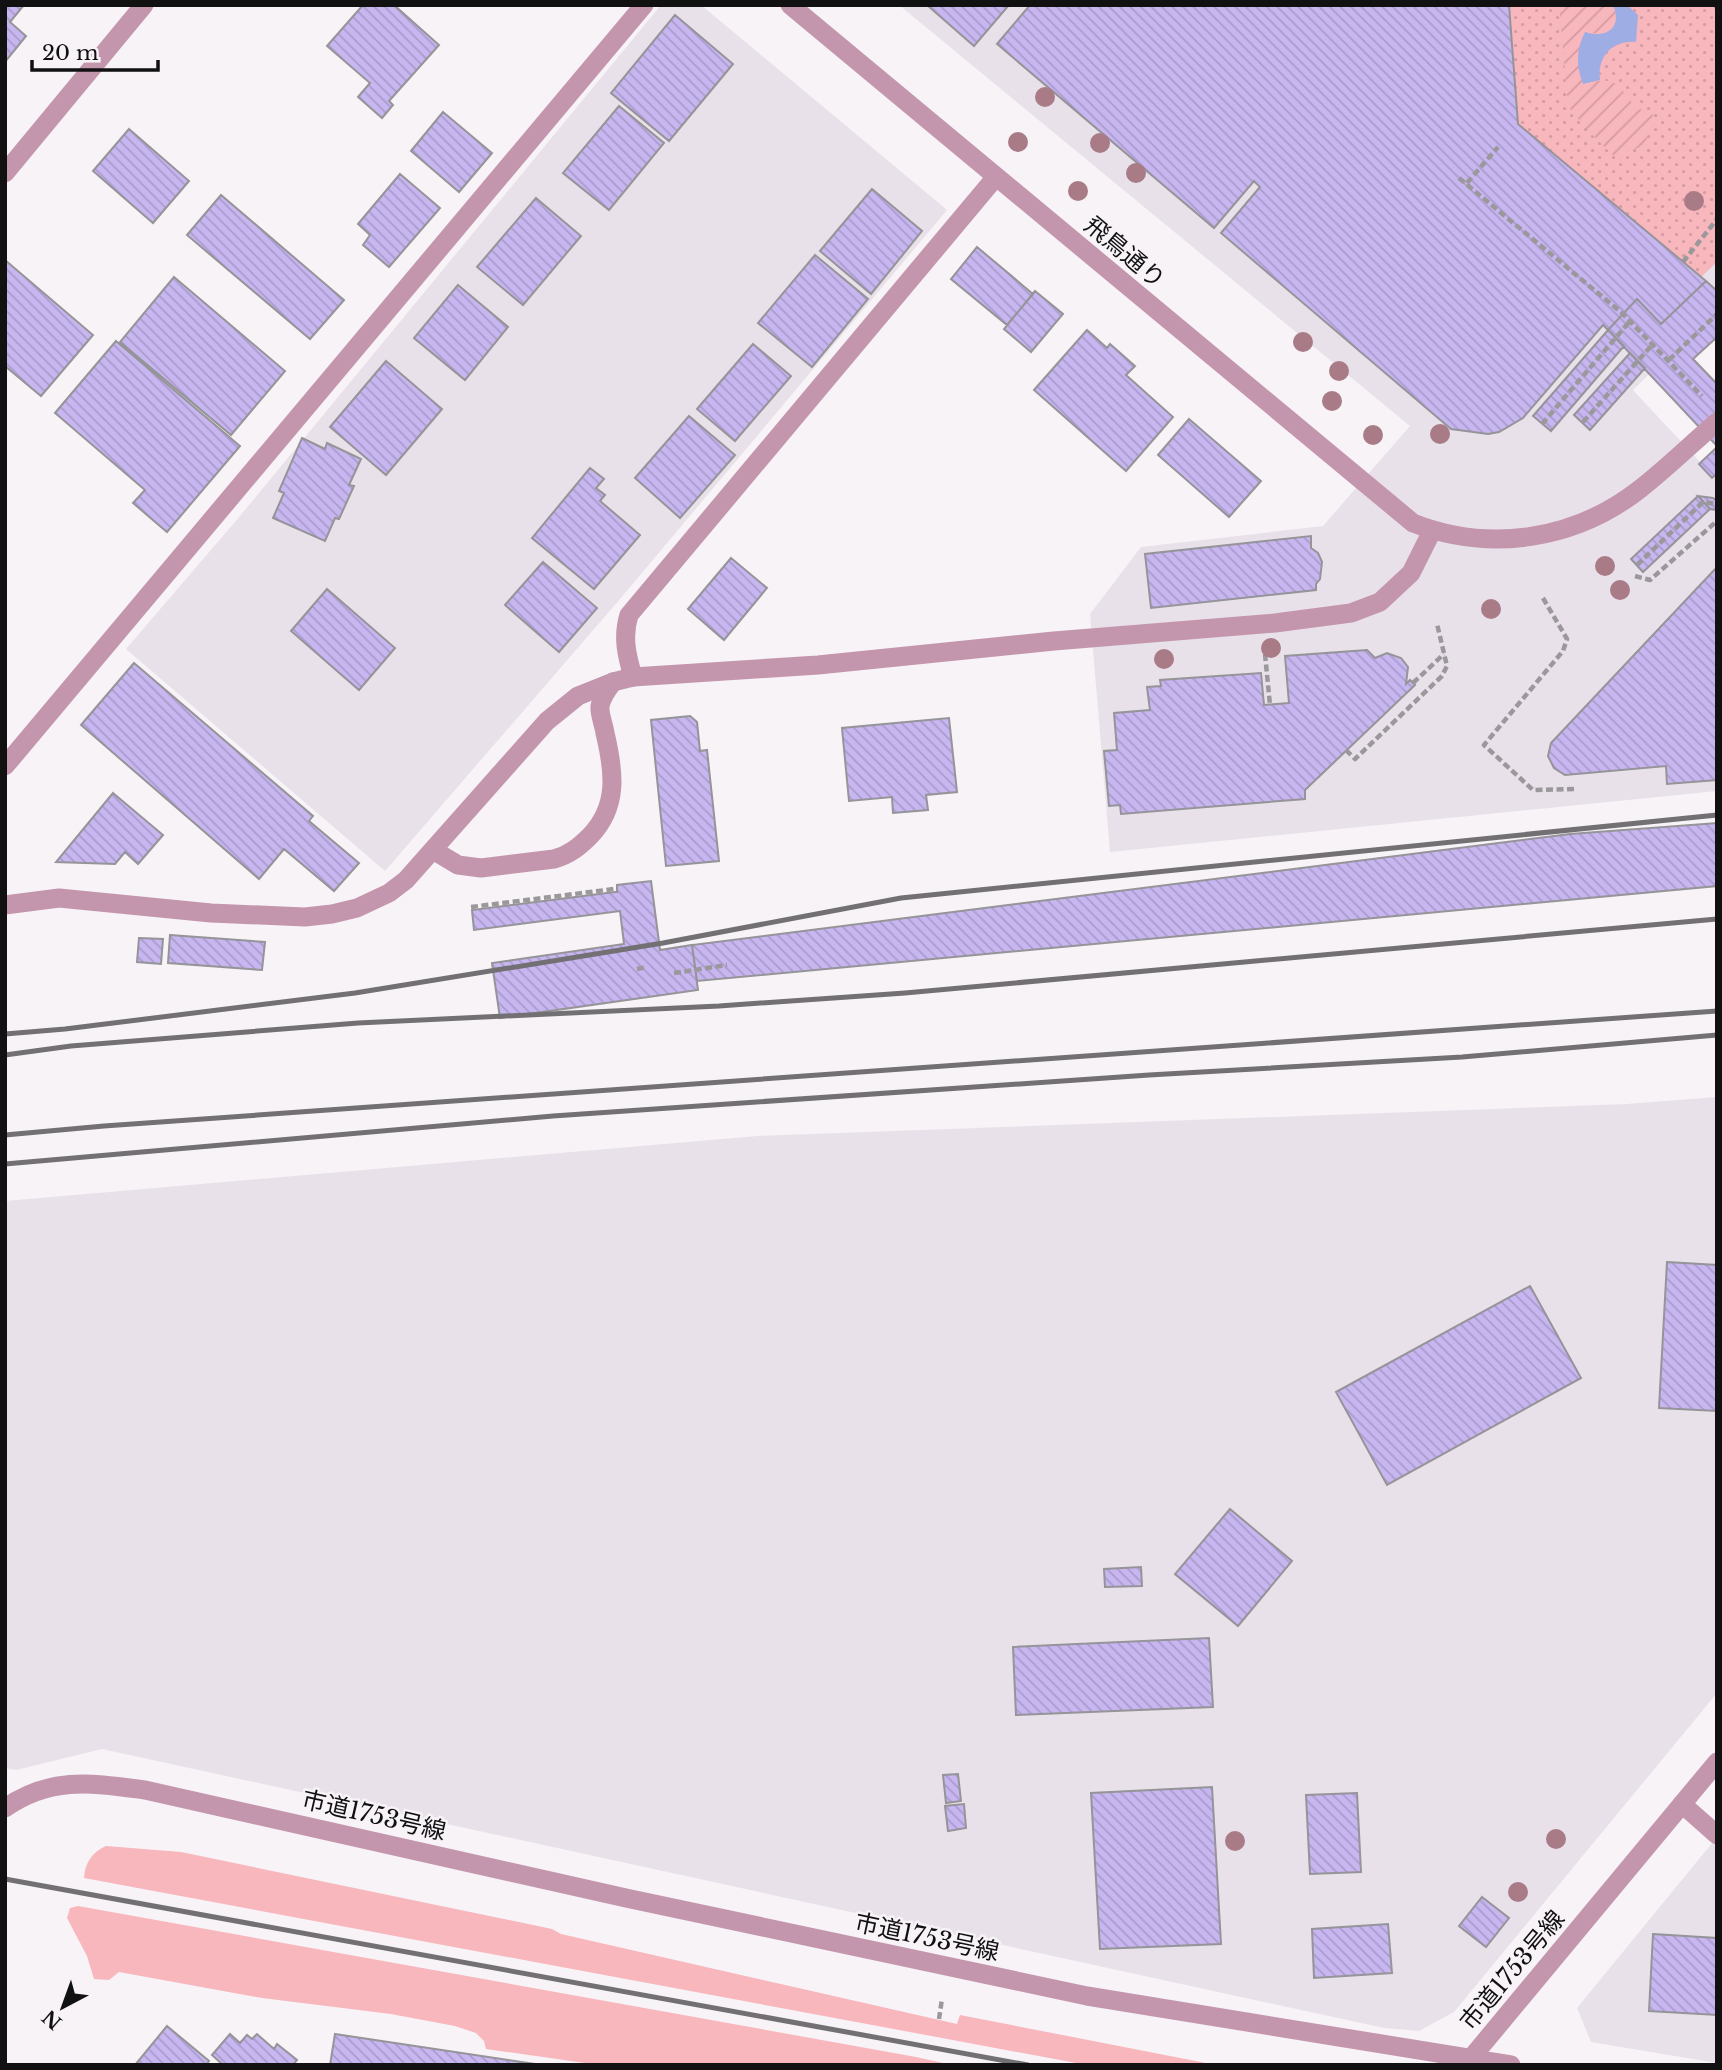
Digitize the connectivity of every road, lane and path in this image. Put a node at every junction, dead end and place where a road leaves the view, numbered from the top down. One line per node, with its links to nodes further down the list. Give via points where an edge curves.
1 (144, 5): 5 (street)
2 (645, 5): 32 (street)
3 (790, 5): 6 (street, 飛鳥通り)
4 (1498, 147): 8 (path)
5 (5, 173)
6 (995, 177): 20 (street, 飛鳥通り, via 1413,523); 27 (street, via 629,615 626,647)
7 (1459, 178): 8 (path)
8 (1466, 183): 12 (path)
9 (1717, 219): 10 (path)
10 (1683, 262)
11 (1717, 314): 14 (path, bridge)
12 (1630, 321): 13 (path); 17 (path)
13 (1653, 344): 14 (path); 16 (path)
14 (1669, 360): 15 (path)
15 (1713, 413): 20 (street, via 1640,489 1588,522 1541,536 1496,540)
16 (1583, 422)
17 (1542, 424)
18 (1717, 504): 21 (path, via 1703,502)
19 (1717, 521): 22 (path, via 1650,580)
20 (1432, 531): 27 (street, via 1411,573 1380,602 1351,613 832,664)
21 (1636, 565)
22 (1635, 576)
23 (1543, 598): 33 (path, via 1567,639 1563,651 1484,745 1533,790)
24 (1437, 624): 26 (path)
25 (1264, 653): 30 (path)
26 (1444, 654): 29 (path); 31 (path, via 1447,666 1443,676 1355,759)
27 (633, 677): 28 (street)
28 (612, 682): 34 (street, via 578,696 547,721); 34 (street, via 600,709 613,776 612,796 606,815 581,845 554,859 481,868 458,865)
29 (1413, 683)
30 (1270, 705)
31 (1346, 750)
32 (5, 766)
33 (1575, 789)
34 (433, 850): 36 (street, via 389,893 332,914 211,913 59,898)
35 (614, 891): 37 (path)
36 (5, 905)
37 (471, 907)
38 (727, 965): 41 (path)
39 (647, 967): 40 (path)
40 (637, 969)
41 (674, 973)
42 (1717, 1762): 43 (street, 市道1753号線)
43 (1685, 1800): 45 (street); 46 (street); 49 (street, 市道1753号線)
44 (5, 1808): 49 (street, 市道1753号線, via 32,1792 58,1785 97,1783 145,1790 1087,1996)
45 (1717, 1819)
46 (1717, 1835)
47 (942, 1999): 48 (path)
48 (939, 2019)
49 (1472, 2057): 50 (street)
50 (1511, 2065)

